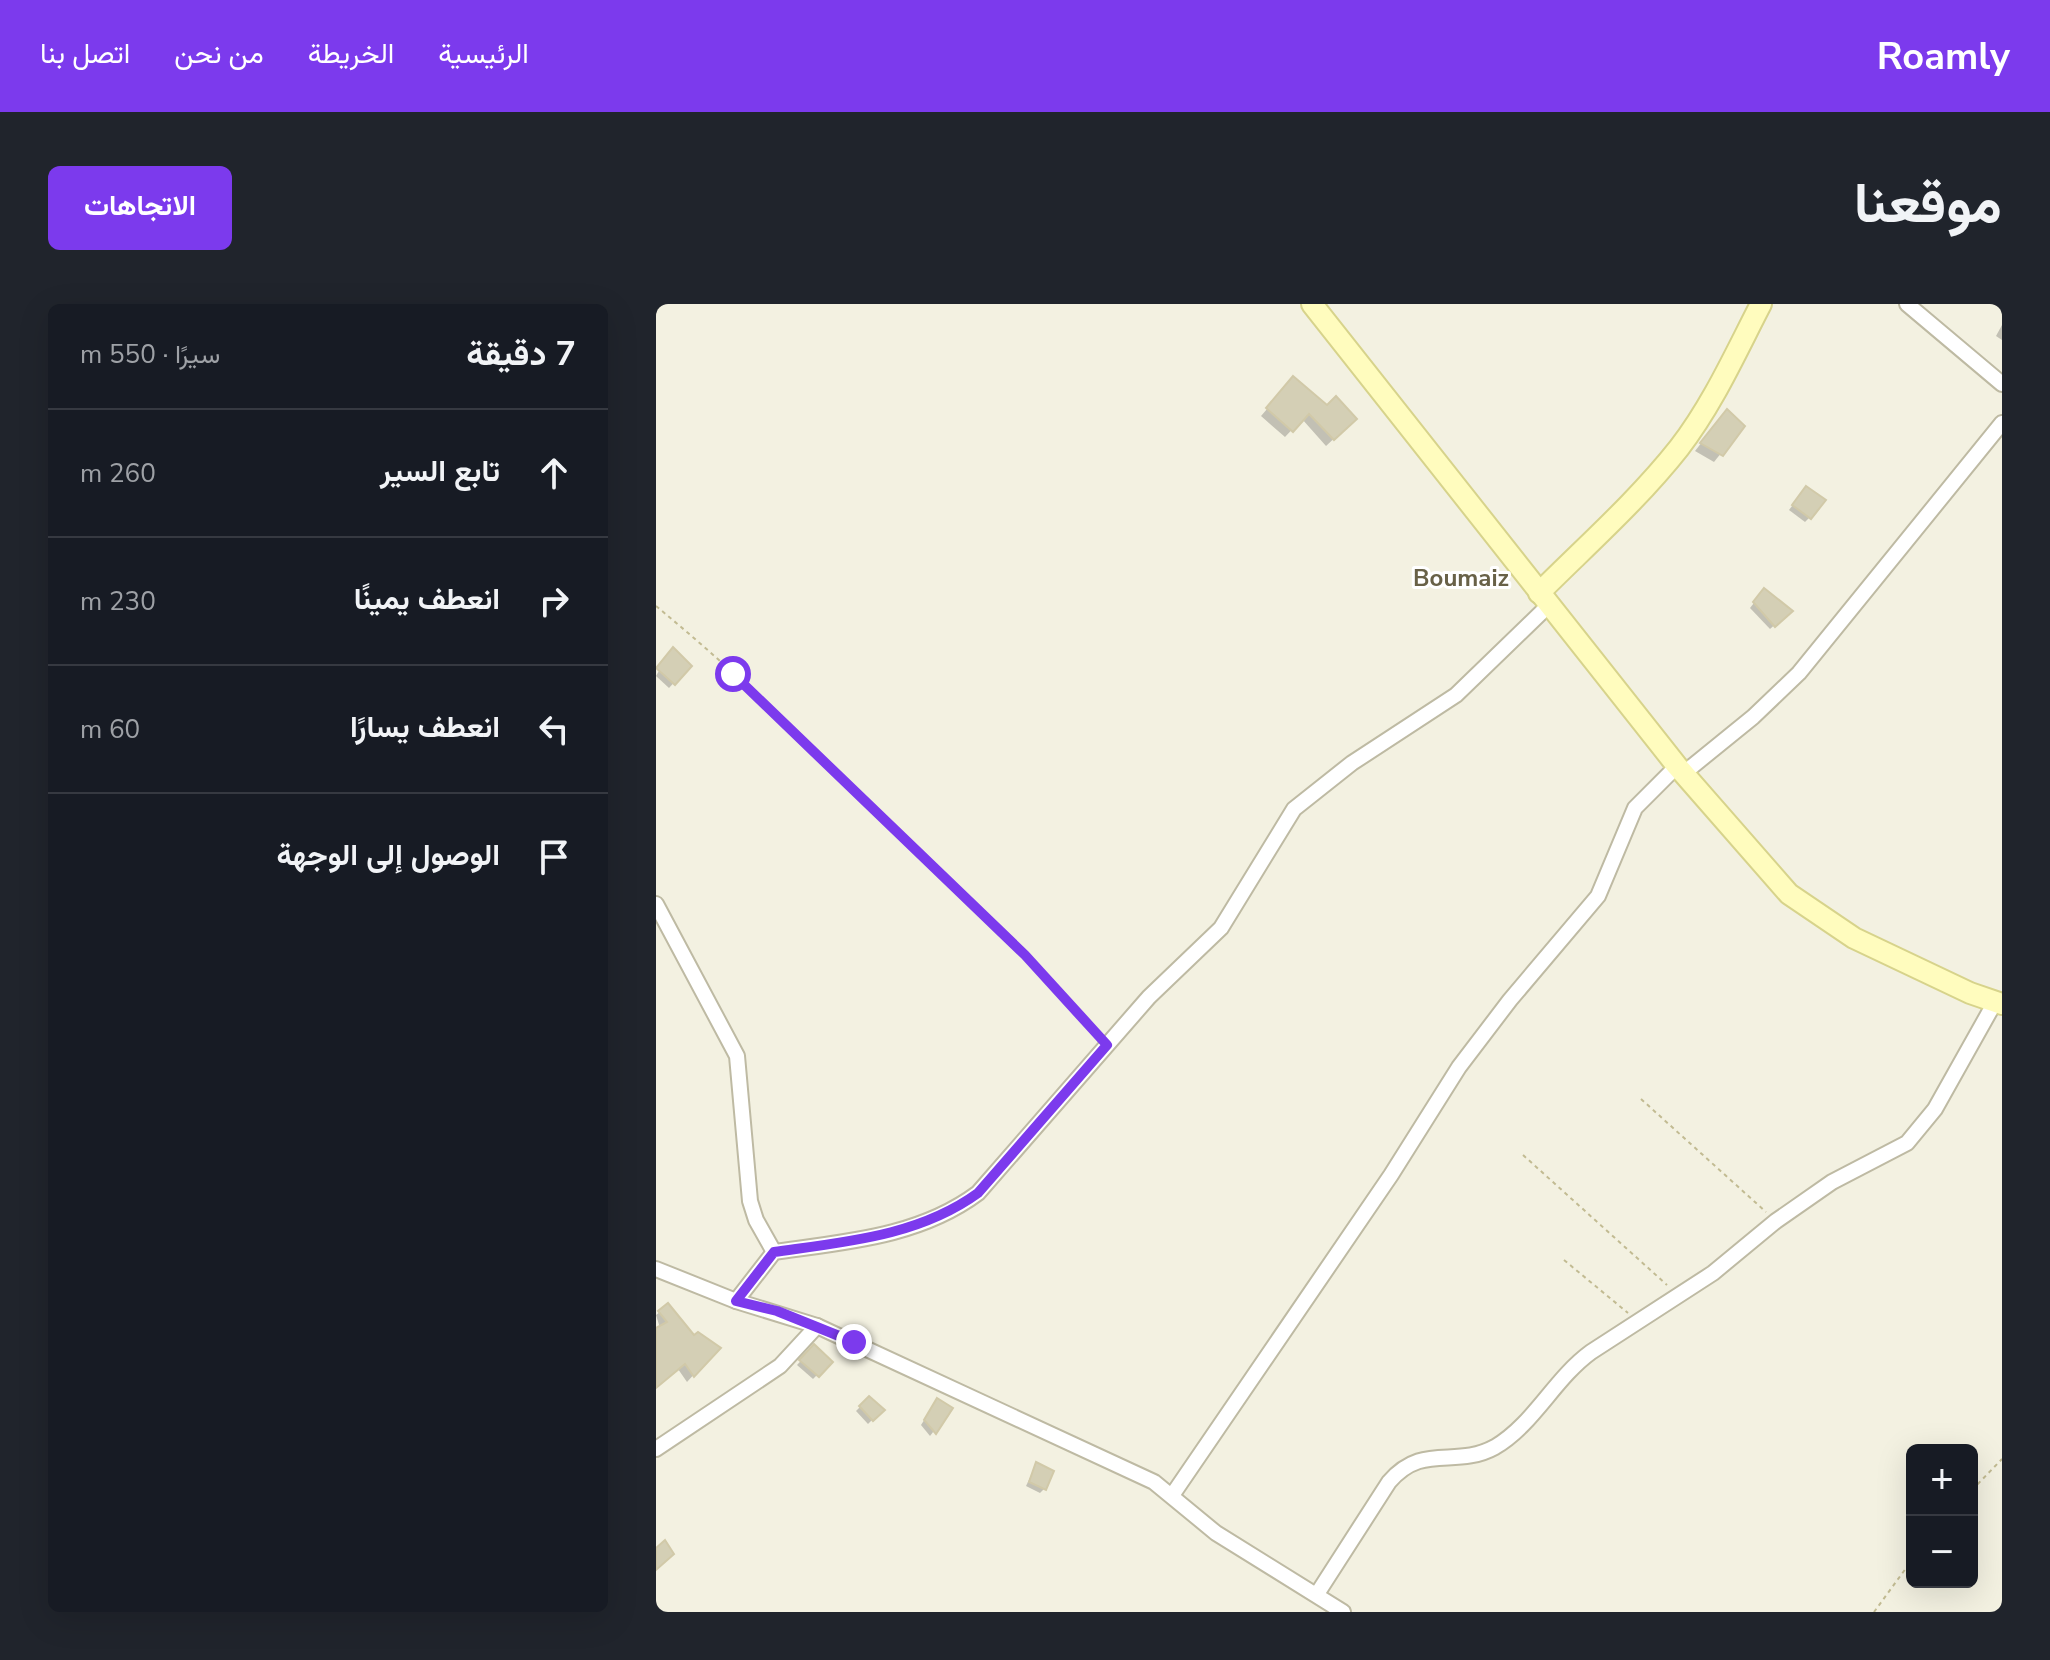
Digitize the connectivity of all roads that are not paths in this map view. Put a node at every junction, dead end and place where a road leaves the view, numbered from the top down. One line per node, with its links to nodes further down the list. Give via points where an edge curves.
1 (1312, 304): 6 (street)
2 (1761, 304): 6 (street, via 1680,447)
3 (1907, 304): 4 (street)
4 (2002, 384)
5 (2002, 423): 7 (street, via 1799,673 1753,717)
6 (1544, 599): 7 (street); 10 (street, via 1456,695 1352,763 1294,809 1221,928 1149,997 978,1193 916,1226)
7 (1680, 770): 9 (street, via 1800,902 1854,938); 15 (street, via 1635,808 1598,896 1459,1067)
8 (656, 904): 10 (street, via 737,1056 750,1201)
9 (1998, 1003): 16 (street, via 1907,1143 1832,1182 1724,1265 1573,1365 1498,1445 1404,1466)
10 (774, 1252): 12 (street)
11 (656, 1269): 12 (street)
12 (736, 1301): 13 (street)
13 (817, 1326): 14 (street, via 780,1366); 15 (street)
14 (656, 1449)
15 (1173, 1494): 16 (street, via 1216,1533)
16 (1317, 1594): 17 (street)
17 (1343, 1612)

